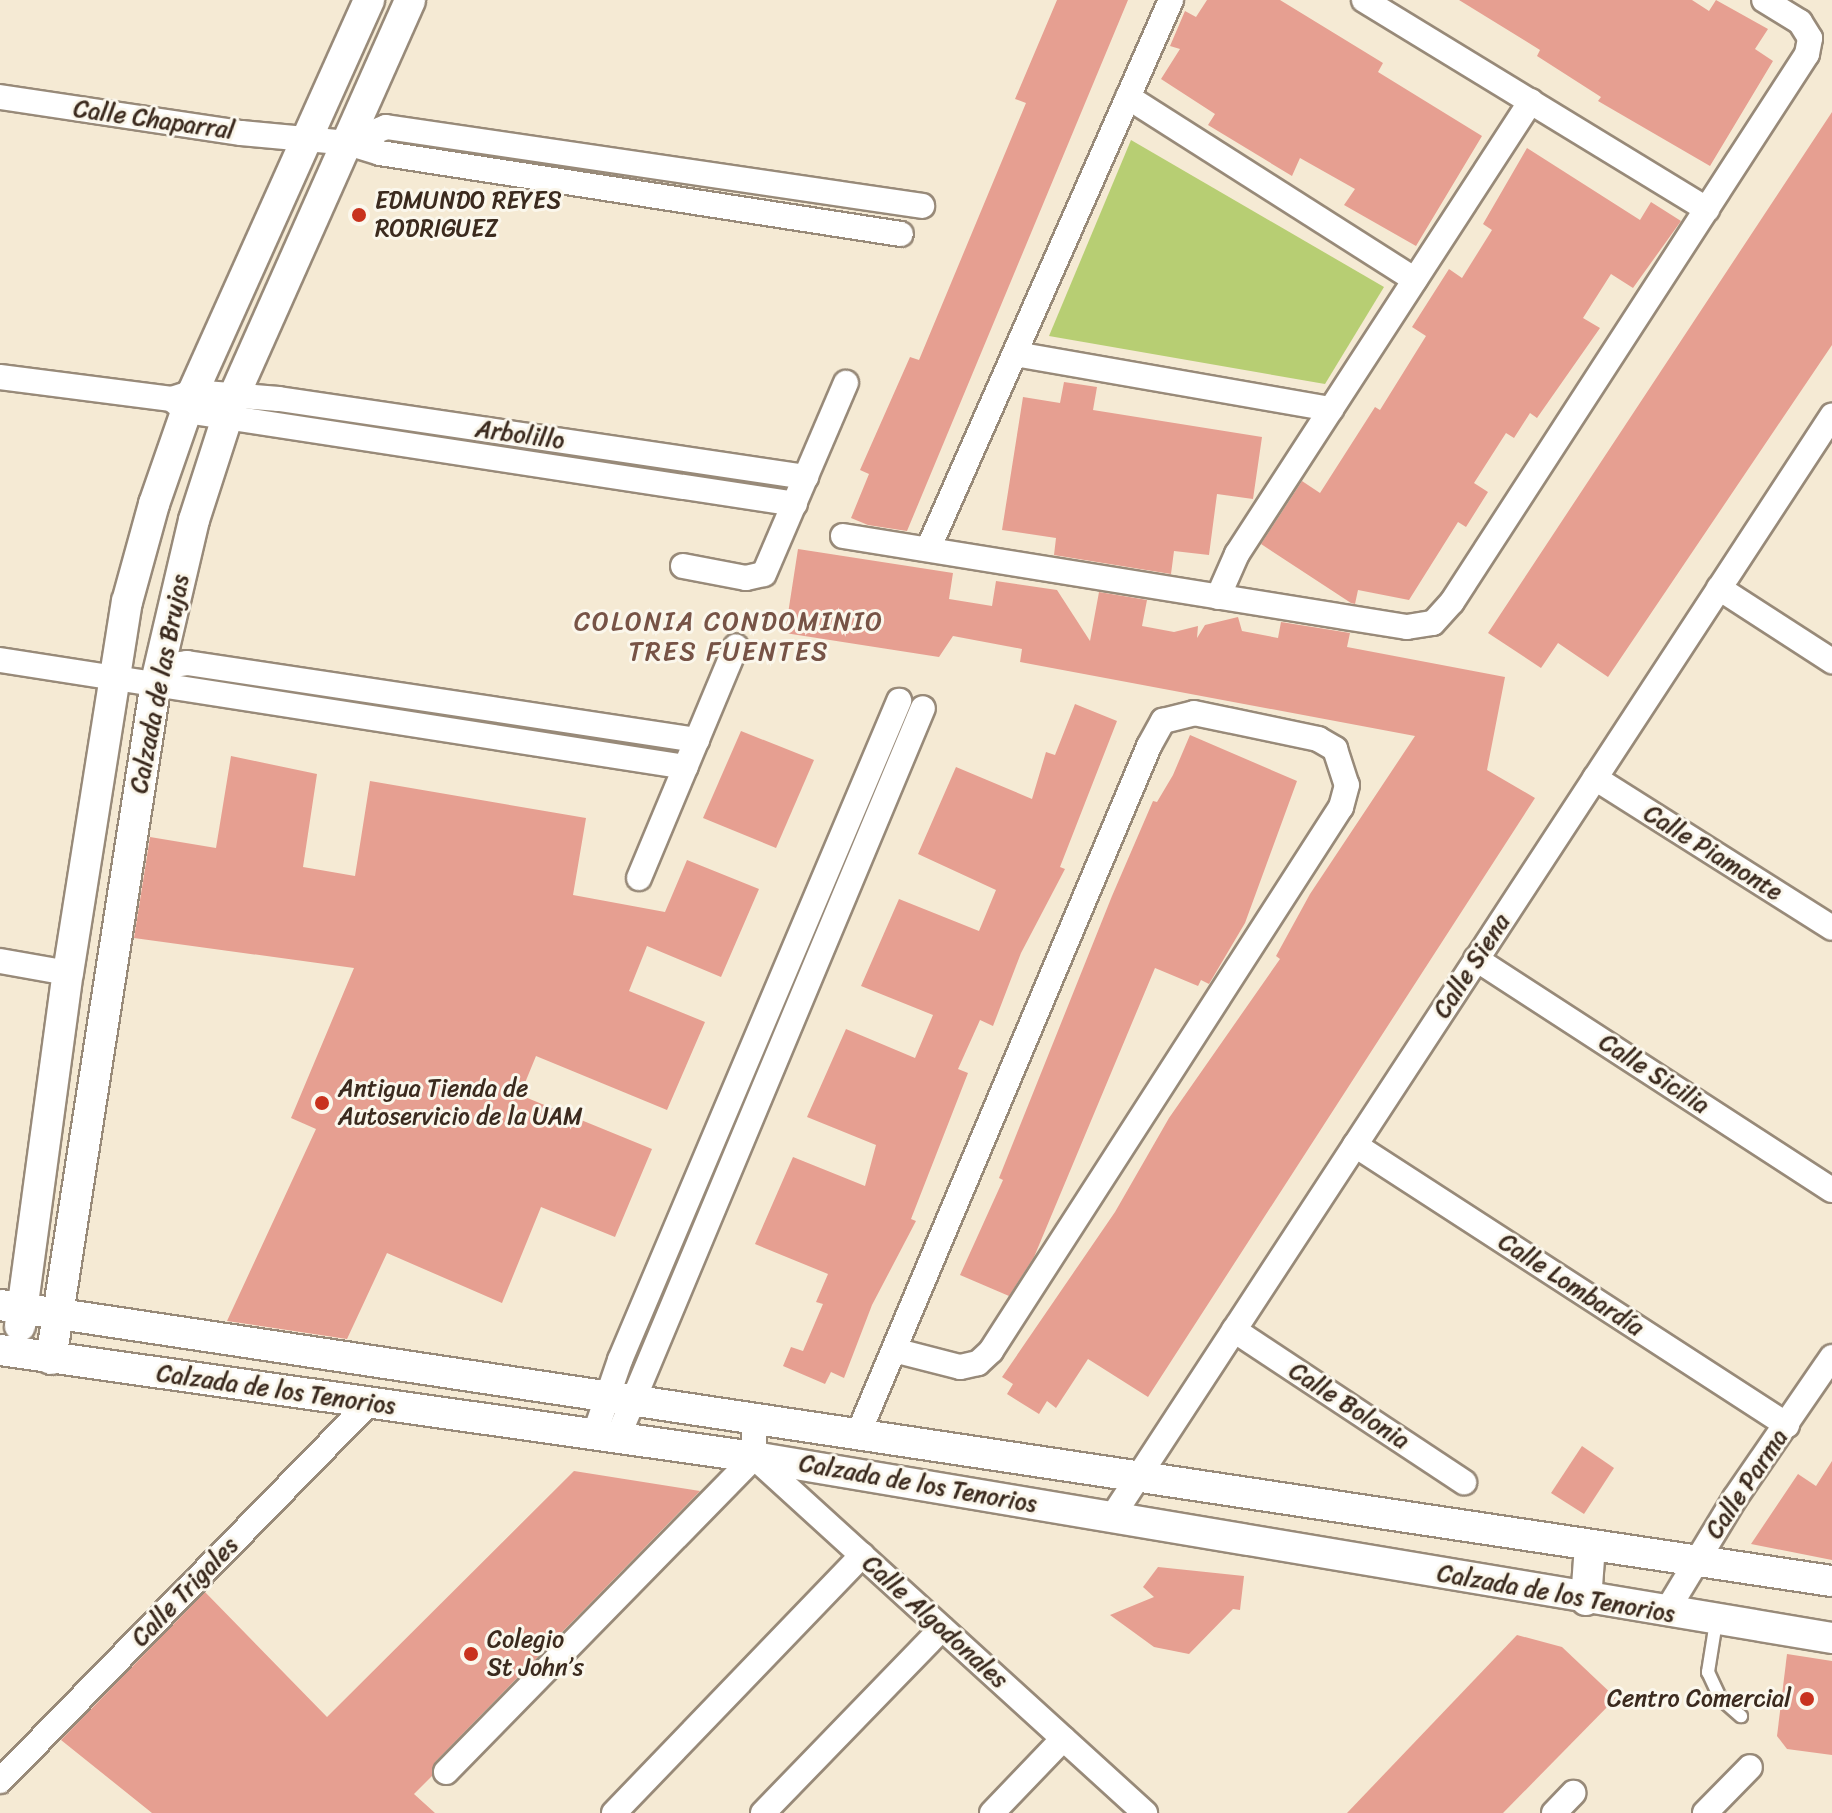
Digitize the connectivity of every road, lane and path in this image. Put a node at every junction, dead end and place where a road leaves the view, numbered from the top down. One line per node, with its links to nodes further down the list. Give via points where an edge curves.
1 (369, 0): 9 (street, Calzada de las Brujas)
2 (410, 0): 10 (street, Calzada de las Brujas)
3 (1171, 0): 7 (street)
4 (1364, 0): 8 (street)
5 (1764, 0): 12 (street, via 1800,22 1810,38 1807,54)
6 (0, 97): 9 (street, Calle Chaparral)
7 (1128, 97): 14 (street); 15 (street)
8 (1531, 101): 12 (street); 14 (street)
9 (309, 139): 10 (street, Calle Chaparral); 18 (street, Calzada de las Brujas)
10 (348, 143): 11 (street, via 386,127); 13 (street, Calle Chaparral, via 380,153); 19 (street, Calzada de las Brujas)
11 (922, 206)
12 (1707, 209): 28 (street, via 1452,602 1433,623 1407,627)
13 (901, 234)
14 (1415, 280): 20 (street)
15 (1015, 354): 20 (street); 25 (street)
16 (0, 377): 18 (street)
17 (846, 383): 22 (street)
18 (184, 401): 19 (street); 32 (street, Calzada de las Brujas, via 127,602)
19 (230, 406): 22 (street, Arbolillo); 23 (street, Arbolillo); 33 (street, Calzada de las Brujas, via 186,549)
20 (1331, 409): 28 (street, via 1237,554)
21 (1832, 416): 27 (street, Calle Siena)
22 (806, 477): 23 (street)
23 (795, 504): 26 (street, via 764,574 746,578)
24 (843, 536): 25 (street)
25 (929, 547): 28 (street)
26 (683, 566)
27 (1719, 588): 31 (street); 38 (street, Calle Siena)
28 (1218, 597)
29 (736, 646): 36 (street)
30 (0, 660): 32 (street)
31 (1832, 661)
32 (115, 676): 33 (street); 43 (street, Calzada de las Brujas)
33 (156, 682): 36 (street, via 173,665 187,663); 37 (street); 44 (street, Calzada de las Brujas)
34 (899, 701): 56 (street)
35 (923, 708): 56 (street)
36 (697, 740): 37 (street)
37 (686, 767): 39 (street)
38 (1595, 778): 40 (street, Calle Piamonte); 41 (street, Calle Siena)
39 (639, 878)
40 (1832, 928)
41 (1476, 959): 45 (street, Calle Siena); 48 (street, Calle Sicilia)
42 (0, 961): 43 (street)
43 (68, 973): 44 (street); 46 (street, Calzada de las Brujas)
44 (107, 995): 47 (street, Calzada de las Brujas)
45 (1355, 1145): 51 (street, Calle Siena); 59 (street, Calle Lombardía)
46 (41, 1177): 47 (street); 49 (street, Calzada de las Brujas)
47 (78, 1182): 50 (street, Calzada de las Brujas)
48 (1832, 1190)
49 (11, 1307): 50 (street, Calzada de los Tenorios); 53 (street, Calzada de las Brujas)
50 (59, 1313): 55 (street, Calzada de las Brujas); 56 (street, Calzada de los Tenorios)
51 (1234, 1330): 64 (street, Calle Siena); 65 (street, Calle Bolonia)
52 (894, 1350): 52 (street, via 960,1367 978,1363 991,1351 1341,807 1347,785 1335,749 1318,739 1194,713 1163,721); 60 (street)
53 (8, 1351): 55 (street, Calzada de los Tenorios)
54 (1832, 1357): 59 (street, Calle Parma)
55 (51, 1359): 57 (street, Calzada de los Tenorios)
56 (620, 1396): 58 (street, Calzada de los Tenorios); 61 (street)
57 (369, 1403): 61 (street, Calzada de los Tenorios); 81 (street, Calle Trigales)
58 (754, 1417): 60 (street, Calzada de los Tenorios); 62 (street)
59 (1787, 1425): 70 (street, Calle Parma)
60 (859, 1432): 63 (street, Calzada de los Tenorios)
61 (606, 1437): 62 (street, Calzada de los Tenorios)
62 (754, 1457): 66 (street, Calzada de los Tenorios); 69 (street, Calle Algodonales); 80 (street)
63 (1040, 1461): 64 (street, Calzada de los Tenorios); 66 (street)
64 (1140, 1474): 67 (street, Calle Siena); 68 (street, Calzada de los Tenorios)
65 (1464, 1482)
66 (1016, 1501): 67 (street, Calzada de los Tenorios)
67 (1112, 1517): 72 (street, Calzada de los Tenorios)
68 (1590, 1545): 70 (street, Calzada de los Tenorios); 72 (street)
69 (862, 1555): 75 (street, Calle Algodonales); 83 (street)
70 (1697, 1560): 71 (street, Calzada de los Tenorios); 73 (street, Calle Parma)
71 (1832, 1581)
72 (1586, 1600): 73 (street, Calzada de los Tenorios)
73 (1666, 1612): 74 (street, Calzada de los Tenorios)
74 (1716, 1622): 76 (street, Calzada de los Tenorios); 77 (lane, via 1708,1672 1720,1698)
75 (942, 1628): 78 (street, Calle Algodonales); 84 (street)
76 (1832, 1638)
77 (1741, 1716)
78 (1063, 1739): 85 (street); 86 (street, Calle Algodonales)
79 (1750, 1767): 88 (street)
80 (446, 1772)
81 (0, 1781)
82 (1573, 1793): 87 (street)
83 (614, 1813)
84 (763, 1813)
85 (992, 1813)
86 (1145, 1813)
87 (1554, 1813)
88 (1705, 1813)

